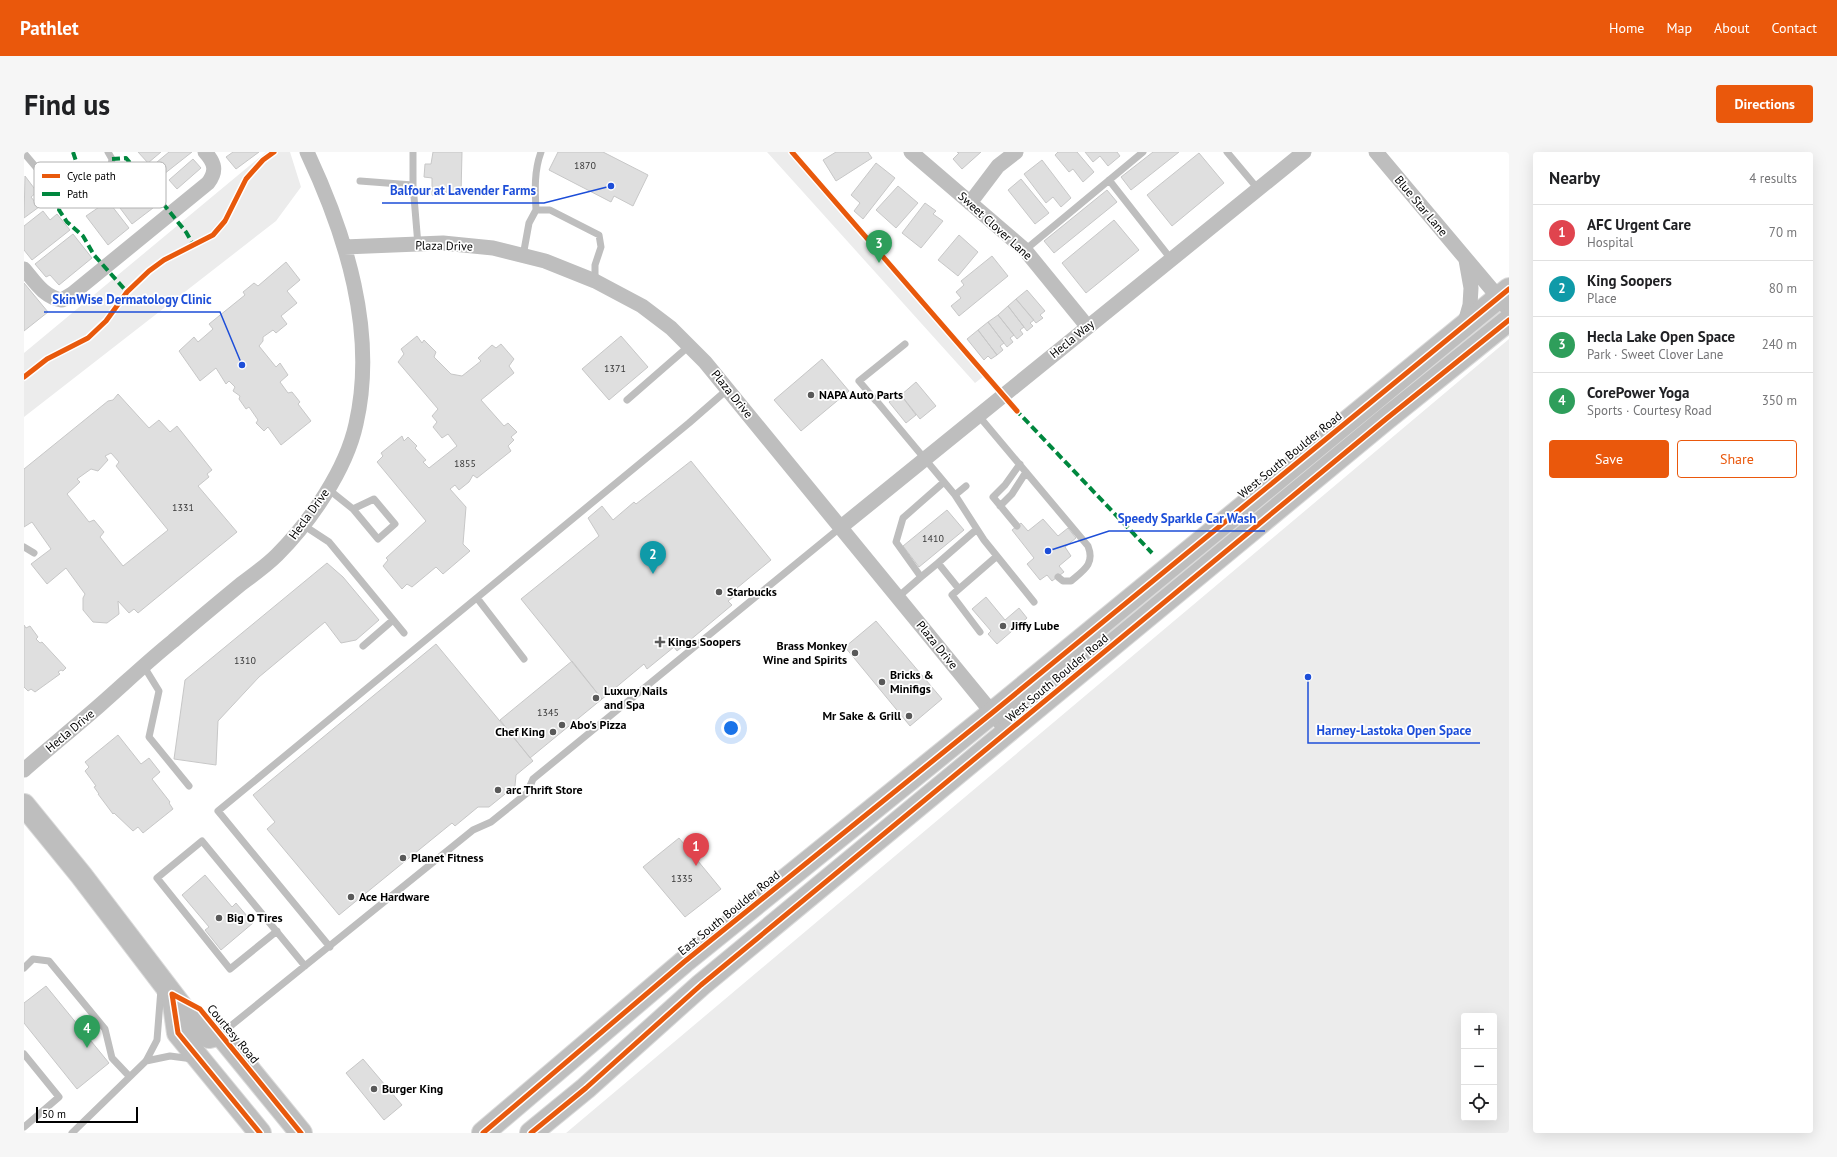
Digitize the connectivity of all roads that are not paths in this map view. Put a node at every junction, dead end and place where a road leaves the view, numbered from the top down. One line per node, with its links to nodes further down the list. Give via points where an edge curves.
1 (108, 152): 13 (lane)
2 (206, 152): 27 (street, via 214,164 213,176 208,184 72,294 62,300 54,299)
3 (307, 152): 22 (street, Hecla Drive, via 324,190)
4 (413, 152): 17 (lane)
5 (541, 152): 20 (lane, via 535,180)
6 (911, 152): 19 (street, Sweet Clover Lane)
7 (1016, 152): 19 (street, via 998,166)
8 (1143, 152): 15 (lane)
9 (1227, 152): 18 (lane)
10 (1304, 152): 18 (street, Hecla Way)
11 (1376, 152): 26 (street, Blue Star Lane)
12 (24, 153): 14 (lane)
13 (112, 162)
14 (34, 165)
15 (1109, 180): 23 (lane); 25 (lane)
16 (360, 181): 17 (lane)
17 (412, 184): 21 (lane)
18 (1258, 189): 25 (street, Hecla Way)
19 (970, 203): 23 (street, Sweet Clover Lane)
20 (536, 210): 24 (lane, via 529,223); 28 (lane, via 550,210 599,235 601,246 595,265)
21 (418, 245): 22 (street, Plaza Drive); 24 (street, Plaza Drive, via 443,243 493,248)
22 (344, 247): 43 (street, Hecla Drive, via 357,293 363,379 356,425 342,466)
23 (1025, 250): 31 (street, Sweet Clover Lane)
24 (524, 256): 28 (street, Plaza Drive, via 545,261)
25 (1171, 259): 31 (street, Hecla Way)
26 (1466, 259): 29 (street, Blue Star Lane); 32 (street, via 1471,288 1470,305)
27 (24, 269)
28 (595, 281): 34 (street, Plaza Drive, via 642,306 671,328)
29 (1505, 299): 32 (main road, West South Boulder Road)
30 (1509, 320): 68 (main road, West South Boulder Road)
31 (1087, 326): 37 (street, Hecla Way)
32 (1464, 326): 67 (main road, West South Boulder Road)
33 (905, 344): 38 (lane, via 859,381)
34 (689, 346): 35 (street, Plaza Drive); 36 (lane)
35 (728, 389): 49 (street, Plaza Drive); 59 (lane)
36 (627, 400)
37 (978, 415): 38 (street, Hecla Way); 39 (lane)
38 (924, 459): 41 (lane); 49 (street, Hecla Way)
39 (1020, 464): 40 (lane); 45 (lane, via 993,497)
40 (1026, 472): 45 (lane, via 1012,494); 56 (lane, via 1092,554 1089,564 1071,581 1063,581)
41 (944, 482): 44 (lane); 55 (lane, via 903,518 898,531 896,542)
42 (966, 486): 44 (lane)
43 (327, 488): 46 (lane); 47 (street, Hecla Drive)
44 (955, 495): 50 (lane)
45 (1000, 506): 48 (lane)
46 (354, 509): 46 (lane, via 378,539 395,524 374,499)
47 (303, 525): 61 (lane, via 329,542); 66 (street, Hecla Drive, via 276,555)
48 (1017, 526)
49 (841, 527): 58 (street, Plaza Drive); 73 (lane, via 534,779 528,793 491,822 473,830)
50 (977, 529): 53 (lane); 54 (lane)
51 (24, 547): 52 (lane)
52 (34, 552)
53 (996, 556): 57 (lane); 60 (lane)
54 (938, 563): 55 (lane); 57 (lane)
55 (921, 577): 58 (lane)
56 (1058, 577)
57 (959, 589): 62 (lane, via 952,595)
58 (898, 597): 67 (street, Plaza Drive)
59 (477, 598): 65 (lane); 73 (lane, via 218,811)
60 (1034, 602)
61 (393, 620): 63 (lane); 64 (lane)
62 (980, 632)
63 (404, 633)
64 (363, 646)
65 (524, 659)
66 (143, 665): 69 (street, Hecla Drive); 70 (lane, via 159,691 149,737)
67 (992, 713): 68 (street, Plaza Drive); 86 (main road, East South Boulder Road, via 684,962)
68 (1008, 732): 87 (main road, via 701,985 586,1088)
69 (24, 770)
70 (189, 786)
71 (24, 806): 76 (main road)
72 (277, 931): 72 (lane, via 230,969 157,878 202,841); 74 (lane)
73 (330, 947): 74 (lane)
74 (305, 966): 77 (lane)
75 (24, 968): 81 (lane, via 33,959 49,962 106,1029 112,1058)
76 (167, 988): 77 (main road, via 200,1031 209,1037); 79 (main road, via 178,1033); 80 (lane, via 157,1040)
77 (221, 1034): 85 (main road, Courtesy Road)
78 (24, 1054): 82 (lane, via 59,1097)
79 (200, 1059): 80 (lane, via 170,1056); 84 (main road)
80 (146, 1060): 81 (lane)
81 (129, 1076): 83 (lane)
82 (24, 1127)
83 (72, 1133)
84 (260, 1133)
85 (301, 1133)
86 (483, 1133)
87 (531, 1133)

